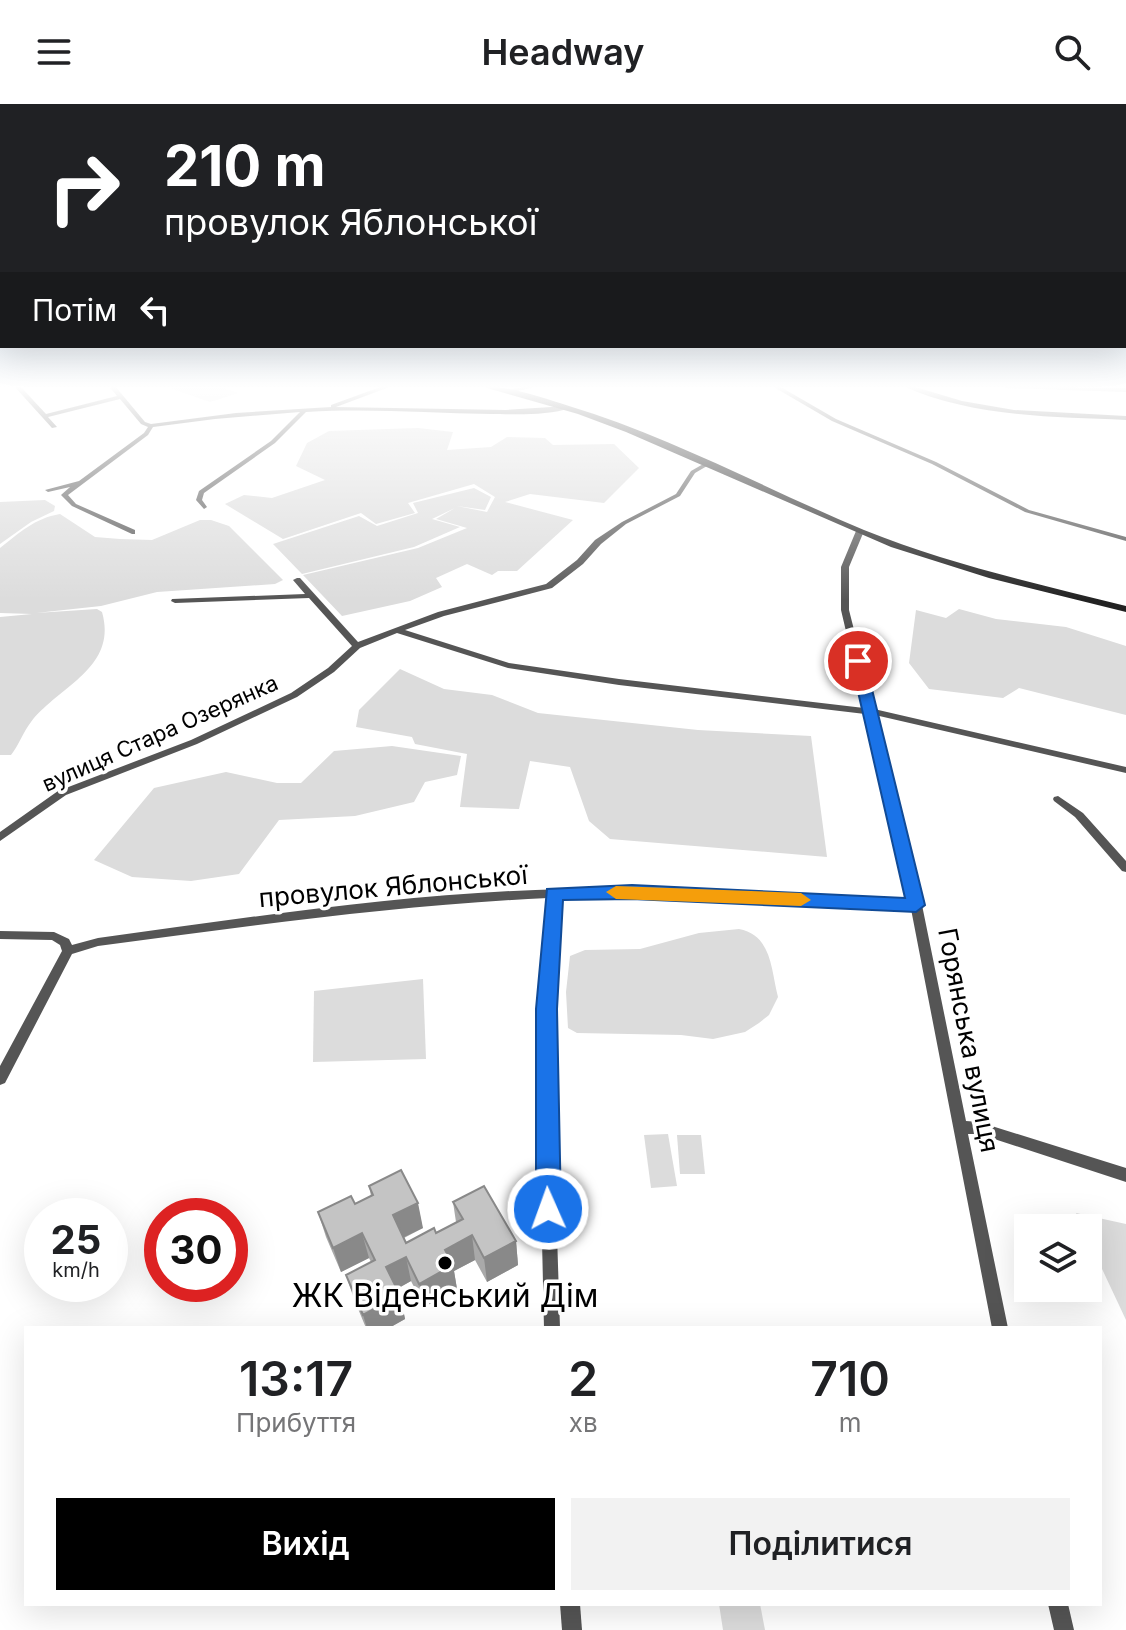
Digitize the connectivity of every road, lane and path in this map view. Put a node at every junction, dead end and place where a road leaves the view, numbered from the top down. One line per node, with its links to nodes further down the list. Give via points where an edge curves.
1 (116, 457): 6 (street)
2 (251, 457): 8 (street, via 201,492)
3 (687, 457): 5 (main road)
4 (921, 457): 11 (street, via 1027,511)
5 (705, 465): 9 (main road); 16 (street, вулиця Стара Озерянка, via 693,472 678,495 624,523 549,586 441,614)
6 (81, 483): 7 (street); 10 (street, via 64,495 74,505)
7 (48, 490)
8 (204, 507)
9 (860, 531): 15 (main road, via 986,574); 18 (street, Горянська вулиця, via 845,567 845,610)
10 (132, 532)
11 (1126, 539)
12 (297, 580): 13 (street)
13 (310, 596): 14 (street); 17 (street)
14 (175, 601)
15 (1126, 609)
16 (400, 631): 17 (street, вулиця Стара Озерянка); 18 (street, via 508,665)
17 (357, 646): 21 (street, вулиця Стара Озерянка, via 294,695 194,742 62,793)
18 (872, 712): 19 (street); 24 (street, Горянська вулиця)
19 (1126, 770)
20 (1058, 799): 22 (street)
21 (0, 837)
22 (1126, 868)
23 (554, 894): 24 (street, провулок Яблонської, via 632,892); 26 (street, провулок Яблонської, via 296,913); 30 (street, via 546,1108)
24 (916, 905): 28 (street, Горянська вулиця)
25 (0, 935): 26 (street, via 54,936)
26 (68, 951): 27 (street)
27 (0, 1079)
28 (959, 1127): 29 (street, via 979,1128); 31 (street, Горянська вулиця)
29 (1126, 1175)
30 (552, 1326)
31 (1000, 1326)
32 (570, 1606): 34 (street)
33 (1058, 1606): 35 (street)
34 (572, 1630)
35 (1064, 1630)

